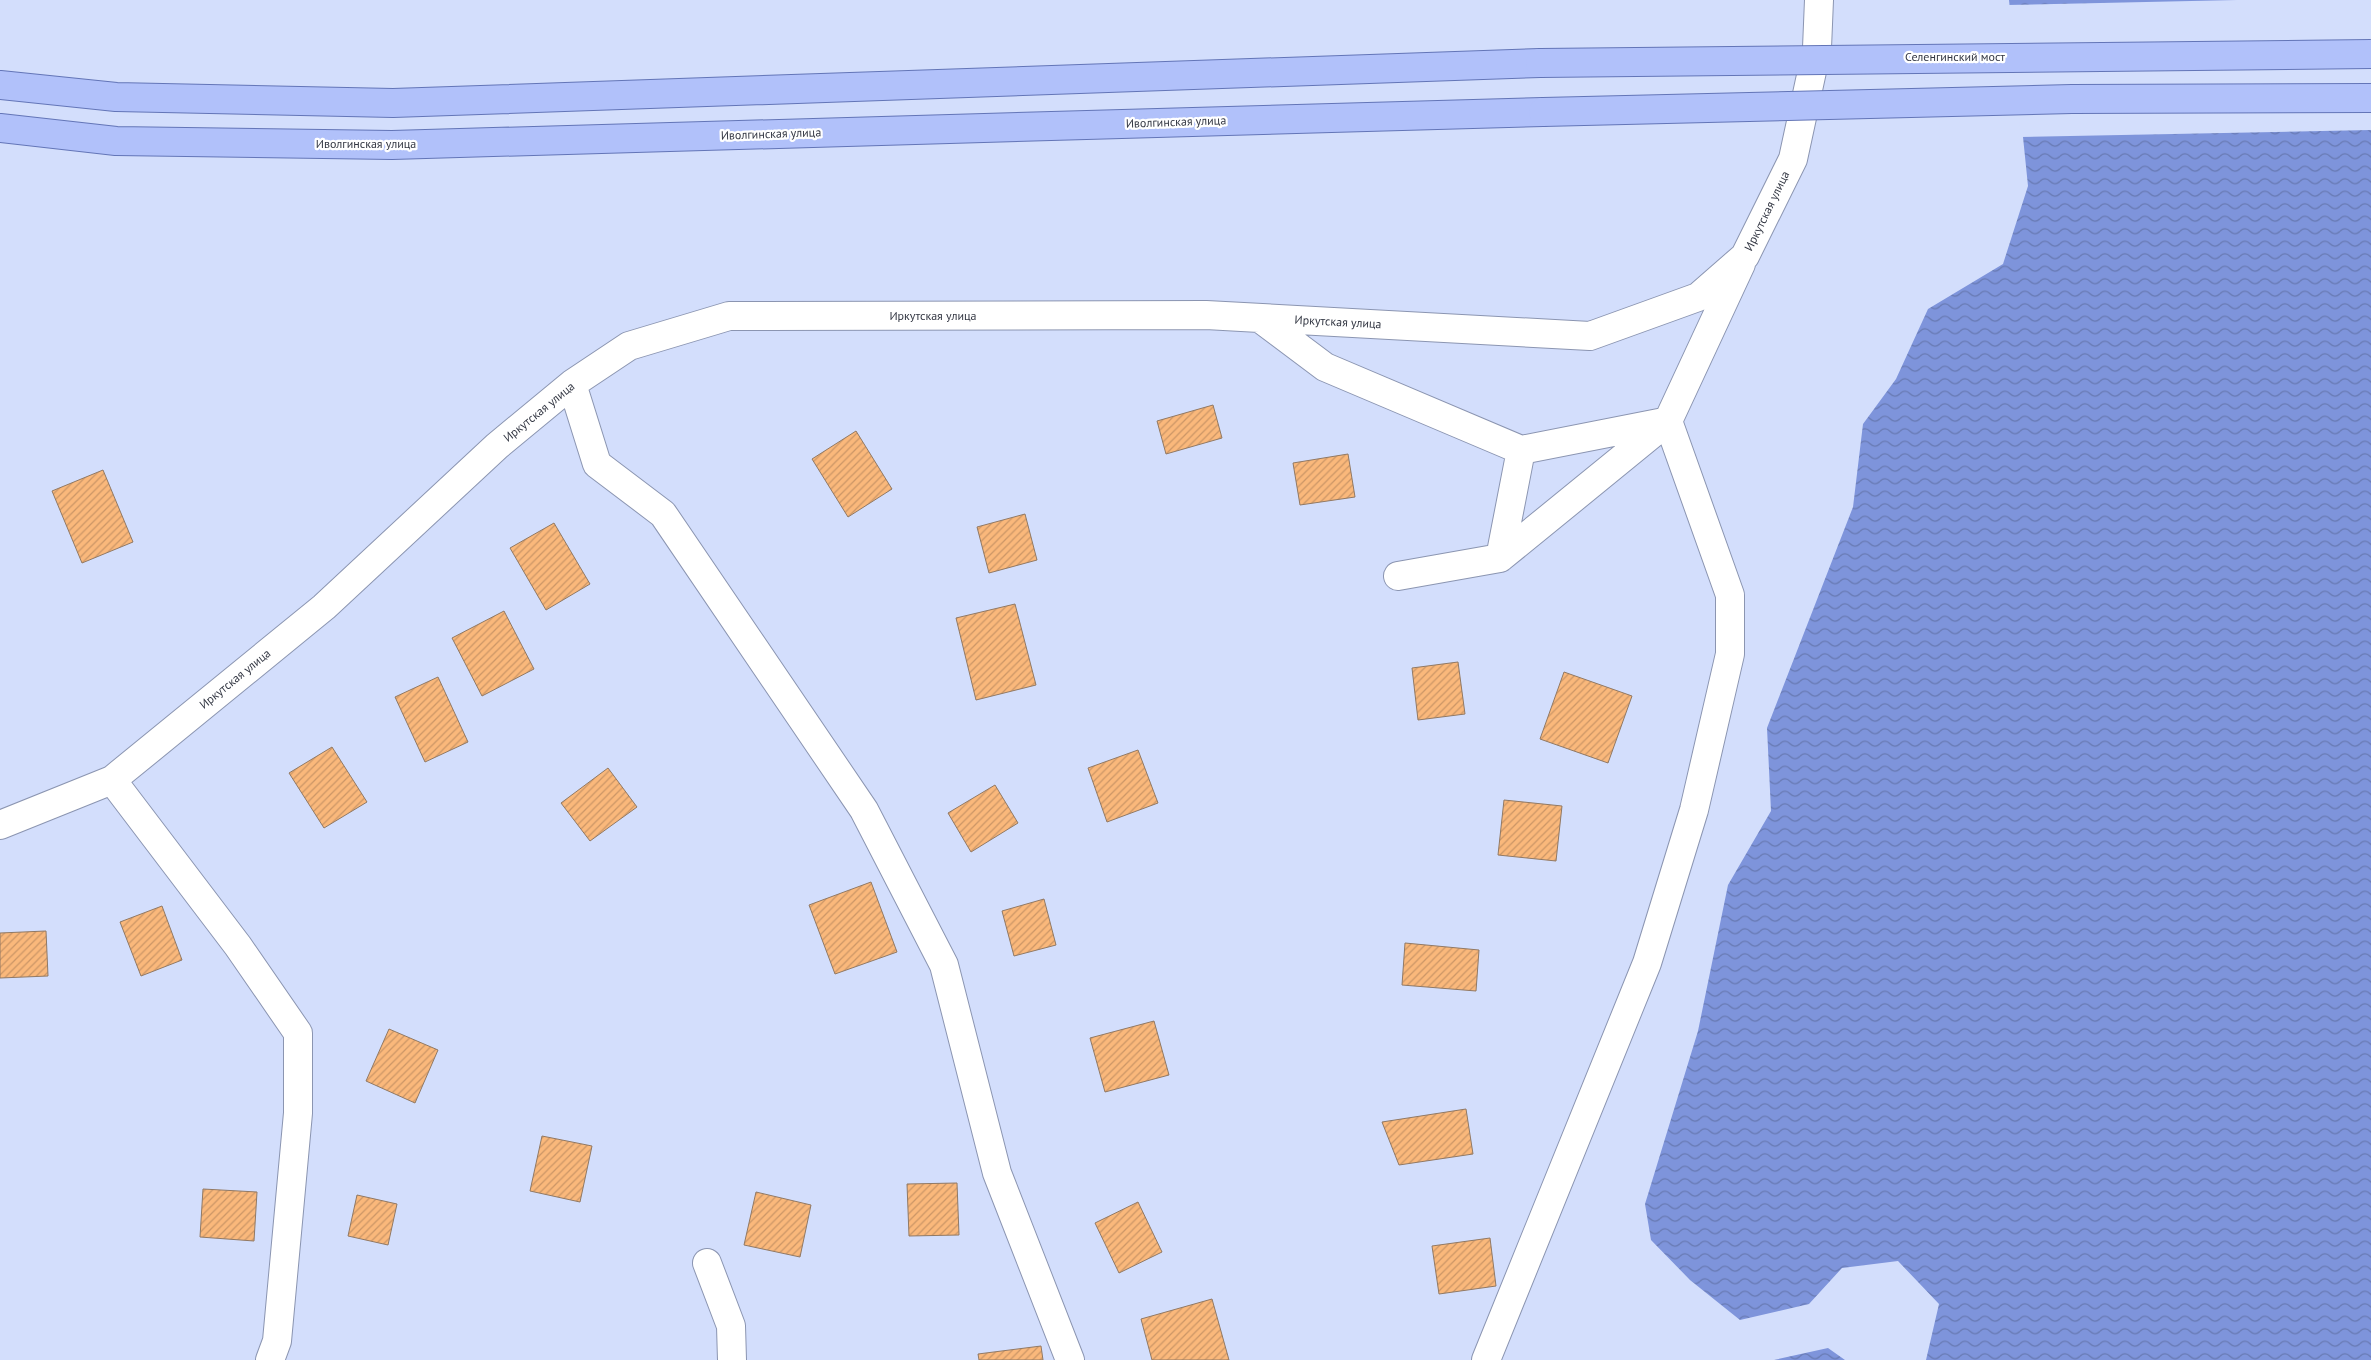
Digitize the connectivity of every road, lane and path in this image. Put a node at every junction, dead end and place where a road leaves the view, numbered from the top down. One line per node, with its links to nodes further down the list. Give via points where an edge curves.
1 (1819, 0): 6 (street, Иркутская улица, via 1817,48 1792,159)
2 (2371, 54): 3 (main road, Селенгинский мост, bridge, via 1540,63 393,103 116,97)
3 (0, 85)
4 (2371, 98): 5 (main road, Иволгинская улица, bridge, via 2062,100 1543,112 392,145 116,141)
5 (0, 128)
6 (1745, 256): 7 (street, Иркутская улица, via 1698,297 1590,336); 9 (street)
7 (1261, 318): 8 (street, Иркутская улица, via 1206,315 728,316 629,346); 10 (street, via 1324,367)
8 (572, 384): 13 (street, Иркутская улица, via 497,446 324,607); 18 (street, via 597,464 662,514 864,810 944,965 997,1173)
9 (1668, 421): 10 (street); 11 (street); 19 (street, via 1730,595 1730,654 1694,810 1647,963)
10 (1521, 450): 11 (street)
11 (1500, 558): 12 (street)
12 (1398, 576)
13 (112, 780): 14 (street, Иркутская улица); 16 (street, via 238,946 298,1033 298,1113 277,1341)
14 (0, 825)
15 (707, 1263): 17 (street, via 731,1326)
16 (270, 1360)
17 (732, 1360)
18 (1070, 1360)
19 (1486, 1360)

